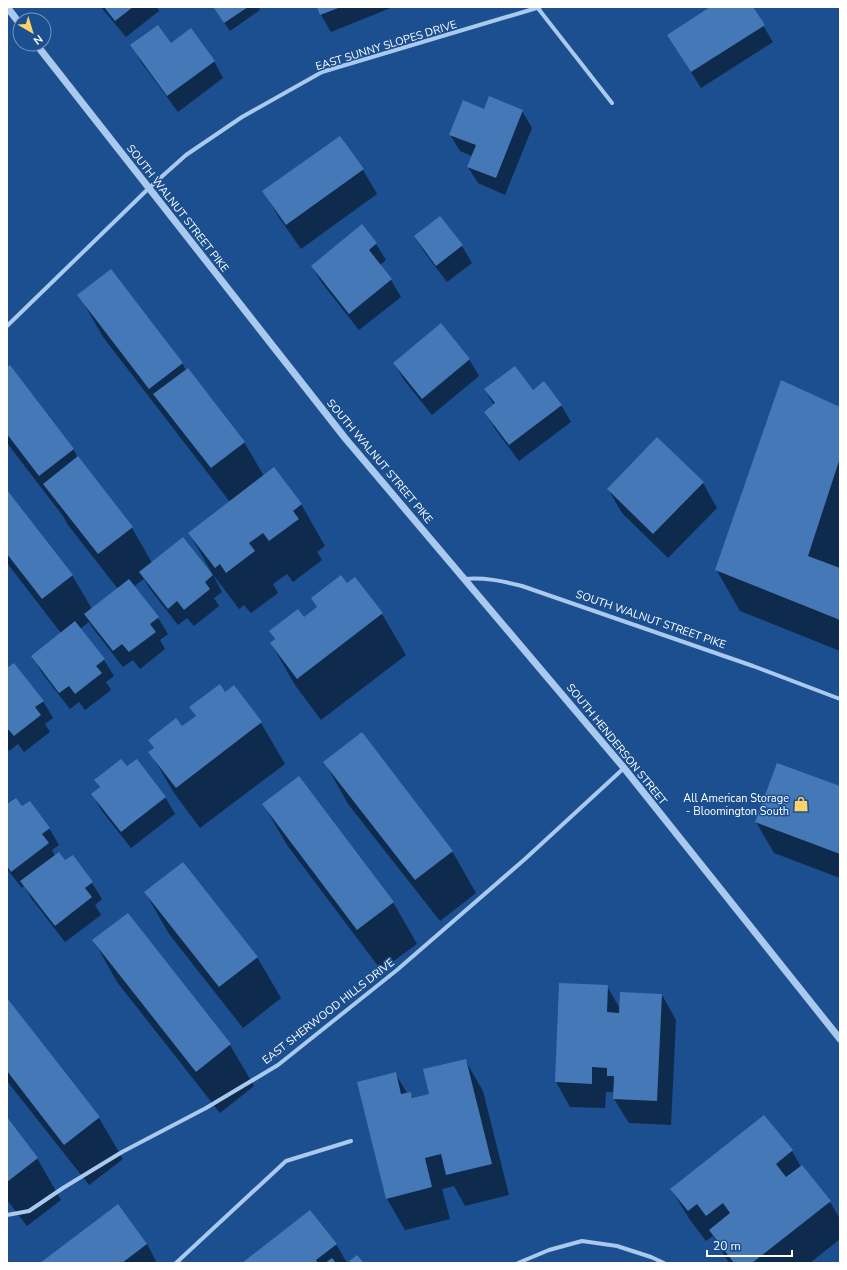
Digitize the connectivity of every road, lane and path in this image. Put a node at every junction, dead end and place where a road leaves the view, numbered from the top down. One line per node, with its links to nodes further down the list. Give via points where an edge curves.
1 (538, 7): 3 (street); 4 (street, EAST SUNNY SLOPES DRIVE, via 322,72 242,117 186,155)
2 (42, 52): 4 (street, SOUTH WALNUT STREET PIKE)
3 (612, 103)
4 (149, 188): 5 (street); 6 (street, SOUTH WALNUT STREET PIKE, via 345,438)
5 (7, 326)
6 (464, 579): 7 (street, SOUTH WALNUT STREET PIKE, via 479,578 522,586); 8 (street, SOUTH HENDERSON STREET)
7 (840, 699)
8 (624, 768): 9 (street, SOUTH HENDERSON STREET); 11 (street, EAST SHERWOOD HILLS DRIVE, via 525,859 397,970 278,1065 206,1108 122,1152 29,1211)
9 (840, 1039)
10 (351, 1141): 12 (street, via 286,1161)
11 (7, 1215)
12 (176, 1263)
13 (518, 1263): 14 (street, via 549,1250 582,1241 617,1246)
14 (664, 1263)

